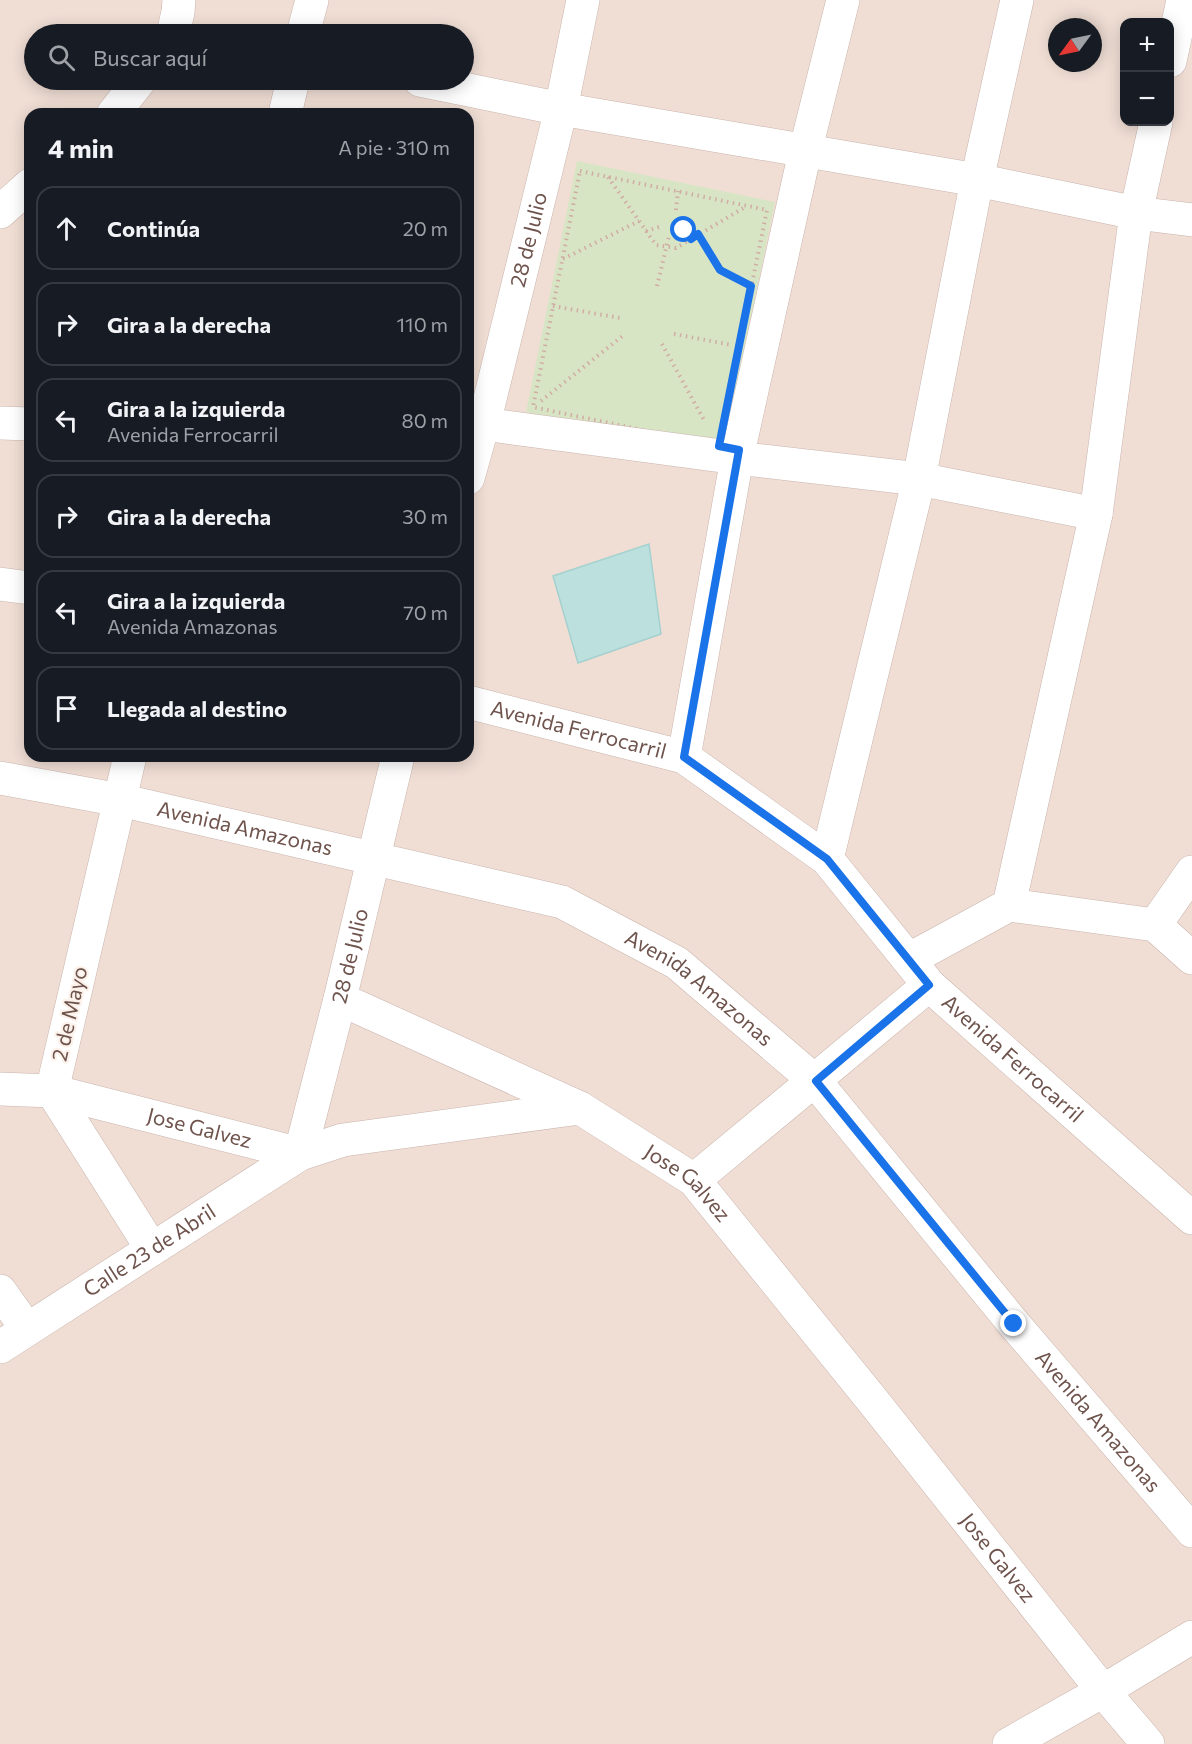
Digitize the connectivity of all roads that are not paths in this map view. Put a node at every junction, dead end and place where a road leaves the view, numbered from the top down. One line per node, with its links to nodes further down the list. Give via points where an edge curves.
1 (179, 0): 7 (street)
2 (312, 0): 8 (street)
3 (583, 0): 15 (street, 28 de Julio)
4 (843, 0): 17 (street)
5 (1017, 0): 18 (street)
6 (1183, 0): 9 (street)
7 (175, 24)
8 (306, 24)
9 (1174, 42)
10 (132, 90): 13 (street)
11 (291, 90): 14 (street)
12 (469, 90): 15 (street)
13 (118, 108)
14 (286, 108)
15 (561, 109): 17 (street); 25 (street, 28 de Julio)
16 (1155, 126): 21 (street)
17 (805, 152): 18 (street); 26 (street)
18 (977, 180): 21 (street); 27 (street)
19 (24, 190): 20 (street)
20 (0, 212)
21 (1136, 213): 22 (street); 28 (street)
22 (1192, 220)
23 (0, 423): 24 (street)
24 (24, 424)
25 (477, 442): 26 (street)
26 (727, 447): 27 (street); 32 (street)
27 (919, 479): 28 (street); 38 (street)
28 (1096, 514): 40 (street)
29 (0, 584): 30 (street)
30 (24, 587)
31 (474, 704): 32 (street, Avenida Ferrocarril)
32 (684, 757): 38 (street, Avenida Ferrocarril)
33 (129, 762): 36 (street, 2 de Mayo)
34 (397, 762): 37 (street, 28 de Julio)
35 (0, 778): 36 (street, Avenida Amazonas)
36 (120, 800): 37 (street, Avenida Amazonas); 48 (street, 2 de Mayo)
37 (373, 858): 45 (street, 28 de Julio); 46 (street, Avenida Amazonas, via 562,902 677,963)
38 (827, 859): 43 (street, Avenida Ferrocarril)
39 (1192, 872): 41 (street)
40 (1009, 905): 41 (street); 43 (street)
41 (1155, 925): 42 (street)
42 (1192, 958)
43 (910, 959): 44 (street, Avenida Ferrocarril)
44 (929, 985): 46 (street); 52 (street, Avenida Ferrocarril)
45 (340, 999): 49 (street, Jose Galvez); 50 (street, 28 de Julio)
46 (816, 1081): 51 (street); 56 (street, Avenida Amazonas, via 1014,1324)
47 (0, 1089): 48 (street, Jose Galvez)
48 (52, 1091): 50 (street, Jose Galvez); 53 (street, 2 de Mayo)
49 (580, 1107): 50 (street, via 343,1140); 51 (street, Jose Galvez)
50 (300, 1154): 53 (street, Calle 23 de Abril)
51 (694, 1180): 58 (street, Jose Galvez)
52 (1192, 1218)
53 (152, 1249): 55 (street, Calle 23 de Abril)
54 (0, 1291): 55 (street)
55 (13, 1338)
56 (1192, 1531)
57 (1192, 1637): 58 (street)
58 (1102, 1691): 59 (street); 60 (street, Jose Galvez)
59 (1009, 1744)
60 (1148, 1744)

